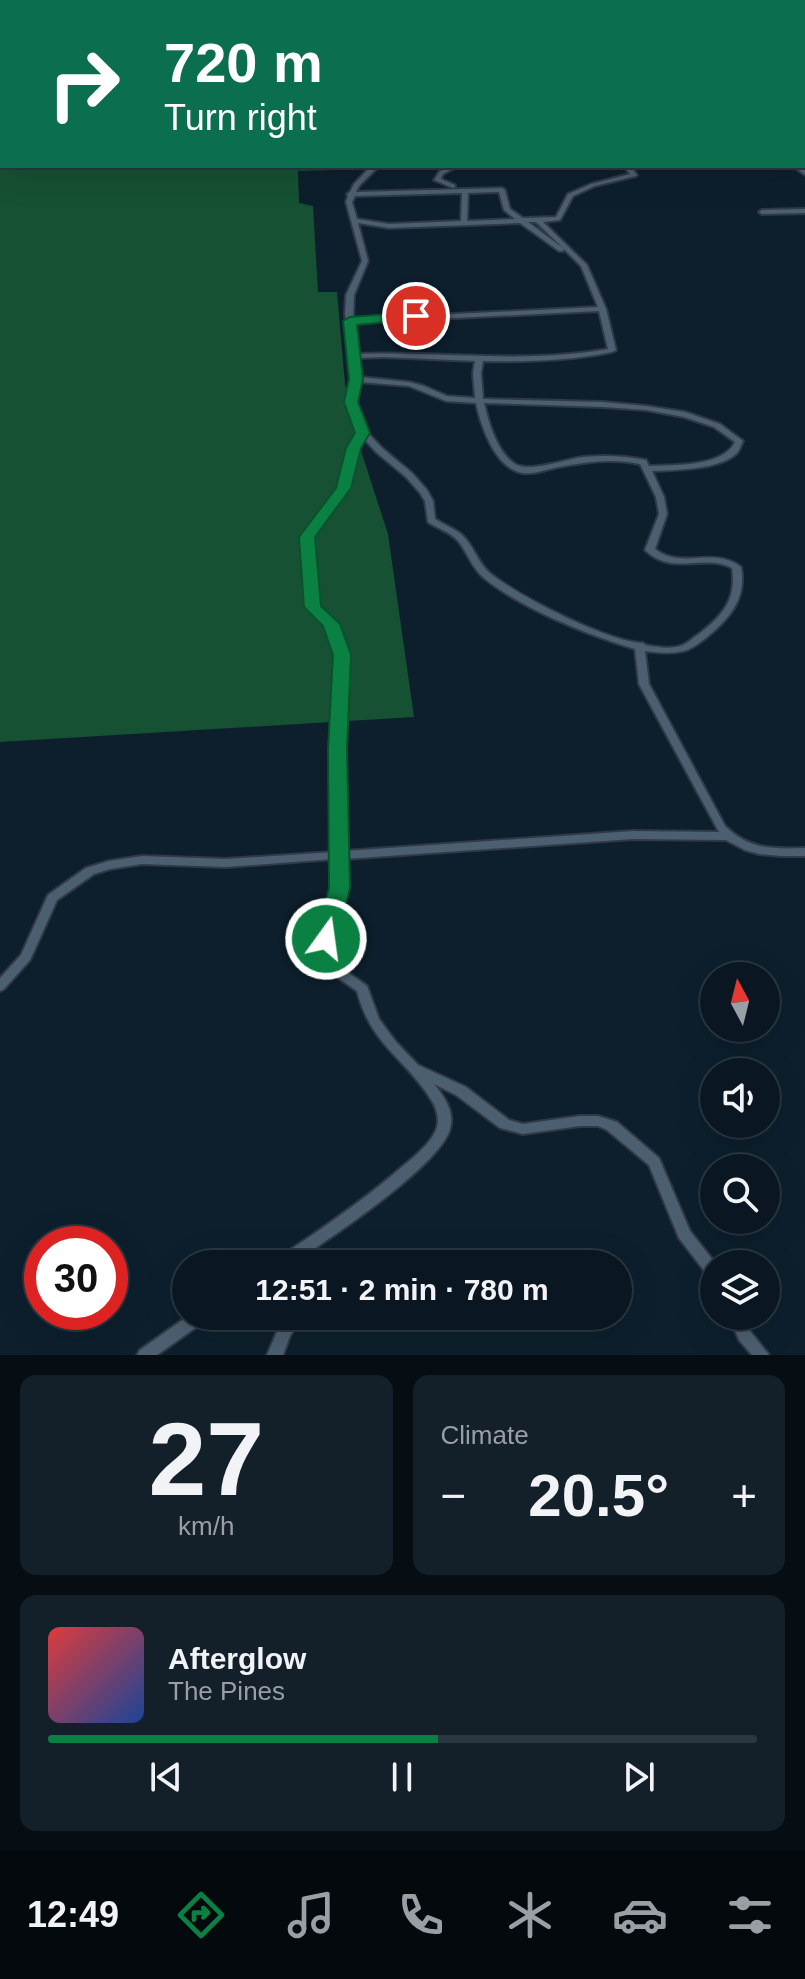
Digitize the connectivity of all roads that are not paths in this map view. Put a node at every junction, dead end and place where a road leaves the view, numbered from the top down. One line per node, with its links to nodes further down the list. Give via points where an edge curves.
1 (373, 168): 5 (street)
2 (451, 168): 4 (street, via 441,173 438,183)
3 (629, 168): 10 (street, via 634,175 576,191 558,219)
4 (465, 190): 5 (street); 8 (street, via 502,190 507,210); 11 (street)
5 (350, 194): 9 (street)
6 (805, 211): 7 (street)
7 (762, 212)
8 (523, 220): 10 (street); 11 (street); 12 (street, via 542,240)
9 (356, 221): 11 (street, via 389,226); 14 (street, via 365,261 350,295)
10 (539, 221): 12 (street)
11 (464, 223)
12 (574, 256): 13 (street, via 584,265)
13 (602, 309): 14 (street); 16 (street, via 612,350)
14 (350, 321): 15 (street)
15 (352, 356): 16 (street); 17 (street)
16 (479, 360): 18 (street)
17 (356, 379): 18 (street, via 419,387 443,398); 19 (street, via 351,402)
18 (479, 400): 20 (street, via 501,453 517,470 623,458 635,458); 20 (street, via 645,409 715,424 739,441 728,455 701,464)
19 (363, 433): 21 (street, via 375,451 412,478 429,501 431,520 461,539 488,576 583,629); 24 (street, via 343,488 307,537 313,607 331,624 342,655)
20 (647, 469): 21 (street, via 663,514 650,550 673,562 723,561 738,573 726,618 716,627 685,648)
21 (640, 645): 22 (street, via 644,684)
22 (728, 836): 23 (street, via 757,852); 24 (street, via 633,835)
23 (805, 852)
24 (340, 855): 25 (street, via 204,864 142,860 90,871 52,898 26,957); 26 (street, via 340,888 326,939 328,965 363,989 376,1028)
25 (0, 986)
26 (413, 1068): 27 (street, via 442,1105 441,1134 389,1186); 28 (street, via 461,1091 514,1127 598,1121 612,1126 654,1162 684,1234)
27 (309, 1250)
28 (700, 1255)
29 (180, 1330): 32 (street)
30 (285, 1330): 33 (street)
31 (742, 1330): 34 (street)
32 (145, 1355)
33 (275, 1355)
34 (761, 1355)

